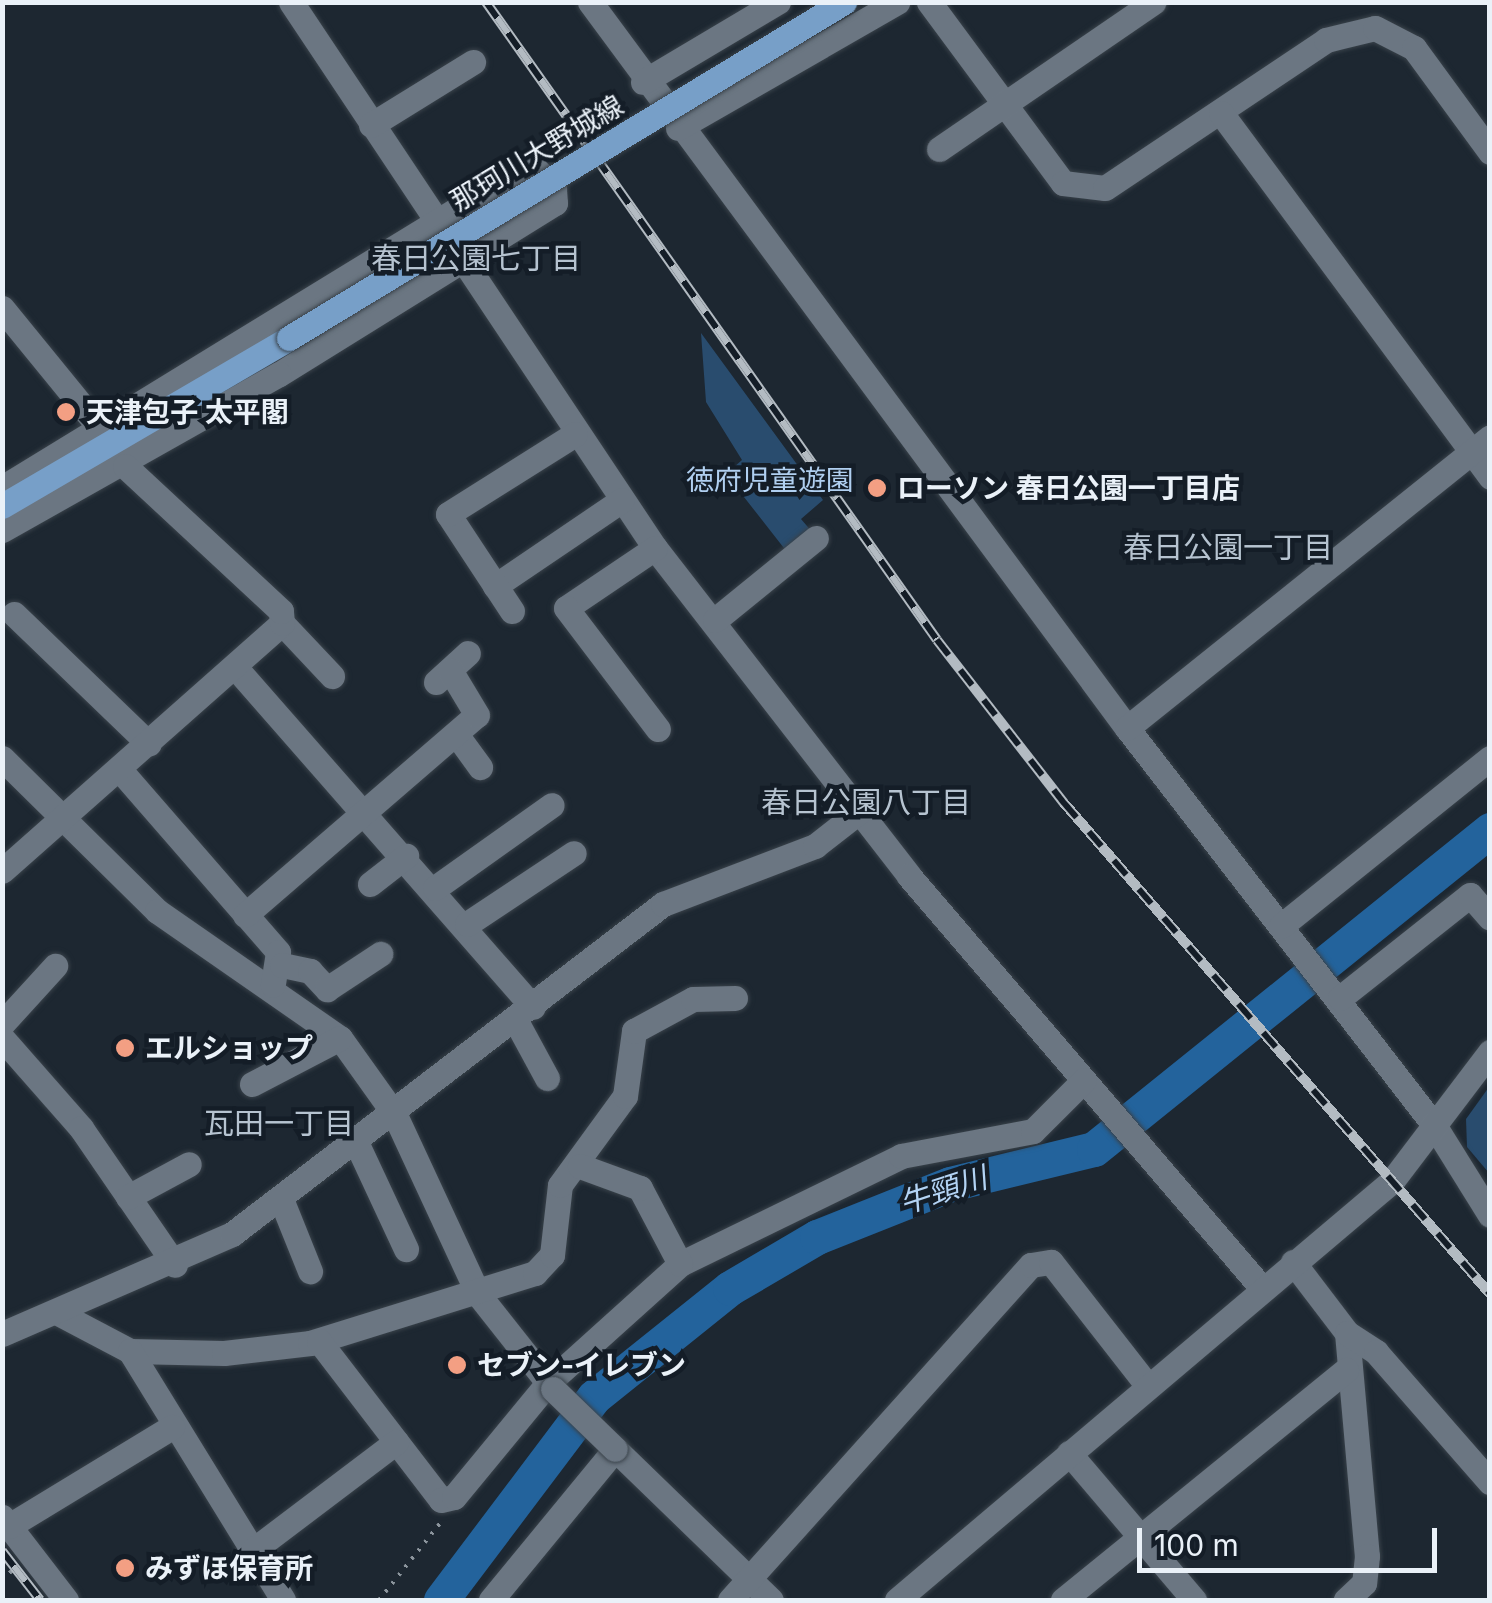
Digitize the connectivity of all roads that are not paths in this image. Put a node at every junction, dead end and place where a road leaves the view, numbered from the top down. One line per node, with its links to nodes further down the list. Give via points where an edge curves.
1 (291, 2): 12 (street)
2 (590, 2): 9 (street)
3 (844, 2): 26 (main road, 那珂川大野城線, bridge)
4 (897, 2): 13 (street)
5 (929, 2): 10 (street)
6 (1154, 2): 10 (street)
7 (777, 3): 9 (street)
8 (473, 62): 12 (street)
9 (644, 82): 13 (street)
10 (1004, 108): 11 (street, via 1048,170 1105,188); 14 (street)
11 (1220, 113): 15 (street, via 1326,40 1376,28 1414,48); 21 (street)
12 (371, 125): 16 (street)
13 (678, 128): 38 (street)
14 (939, 149)
15 (1490, 152)
16 (434, 225): 17 (street); 17 (street, via 540,165 555,203); 19 (street)
17 (462, 260): 20 (street); 22 (street)
18 (2, 308): 19 (street)
19 (99, 427): 24 (street)
20 (575, 434): 25 (street); 30 (street, via 448,514)
21 (1480, 444): 23 (street); 38 (street)
22 (124, 466): 27 (street); 34 (street, via 281,612)
23 (1490, 477)
24 (2, 488)
25 (622, 500): 29 (street); 30 (street)
26 (2, 506)
27 (2, 530)
28 (816, 538): 33 (street)
29 (655, 548): 33 (street); 39 (street, via 566,608)
30 (495, 586): 31 (street)
31 (512, 611)
32 (14, 614): 41 (street)
33 (714, 620): 47 (street)
34 (282, 624): 35 (street); 37 (street)
35 (236, 667): 41 (street); 48 (street)
36 (452, 668): 40 (street, via 478,710)
37 (332, 676)
38 (1127, 728): 58 (street)
39 (658, 730)
40 (456, 734): 44 (street); 48 (street)
41 (149, 744): 45 (street)
42 (2, 758): 49 (street)
43 (1490, 758): 58 (street)
44 (480, 767)
45 (120, 770): 49 (street); 55 (street)
46 (552, 805): 54 (street)
47 (860, 811): 64 (street, via 800,854 662,904); 71 (street)
48 (367, 812): 51 (street); 55 (street)
49 (59, 822): 52 (street); 61 (street, via 157,911)
50 (574, 854): 57 (street)
51 (406, 856): 53 (street); 54 (street)
52 (2, 871)
53 (370, 884)
54 (435, 888): 57 (street)
55 (245, 915): 61 (street)
56 (1490, 918): 63 (street, via 1470,895)
57 (468, 924): 64 (street)
58 (1281, 926): 63 (street)
59 (380, 954): 61 (street, via 327,989 310,972)
60 (55, 966): 65 (street)
61 (278, 975): 67 (street)
62 (735, 998): 76 (street, via 694,999 634,1031 625,1096)
63 (1340, 998): 73 (street)
64 (525, 1014): 69 (street); 72 (street)
65 (2, 1024)
66 (2, 1038): 77 (street)
67 (340, 1038): 70 (street); 72 (street)
68 (1490, 1052): 73 (street)
69 (547, 1078)
70 (252, 1084)
71 (1090, 1086): 82 (street, via 1032,1131 901,1156 841,1179); 85 (street)
72 (396, 1115): 74 (street); 86 (street)
73 (1434, 1125): 79 (street); 81 (street, via 1392,1181)
74 (357, 1144): 78 (street); 80 (street)
75 (188, 1164): 77 (street)
76 (580, 1166): 82 (street, via 640,1188); 86 (street, via 560,1186 544,1265)
77 (128, 1197): 83 (street)
78 (281, 1199): 83 (street); 84 (street)
79 (1490, 1215)
80 (406, 1248)
81 (1293, 1262): 85 (street); 88 (street)
82 (680, 1264): 94 (street)
83 (174, 1265): 87 (street)
84 (310, 1271)
85 (1261, 1287): 93 (street)
86 (478, 1294): 90 (street); 94 (street)
87 (58, 1313): 89 (street); 91 (street)
88 (1347, 1333): 92 (street); 99 (street, via 1376,1352)
89 (2, 1334)
90 (320, 1340): 91 (street); 96 (street)
91 (130, 1352): 95 (street)
92 (1346, 1370): 101 (street); 104 (street)
93 (1147, 1385): 98 (street); 103 (street, via 1051,1262 1031,1266)
94 (551, 1386): 96 (street, via 454,1497 441,1500); 97 (street, bridge)
95 (172, 1427): 100 (street); 102 (street)
96 (396, 1442): 102 (street)
97 (615, 1449): 103 (street); 107 (street)
98 (1069, 1452): 101 (street); 110 (street)
99 (1490, 1482)
100 (6, 1522): 105 (street)
101 (1139, 1536): 111 (street); 112 (street)
102 (248, 1554): 106 (street)
103 (752, 1582): 108 (street); 109 (street)
104 (1363, 1595)
105 (66, 1600)
106 (283, 1600)
107 (491, 1600)
108 (730, 1600)
109 (771, 1600)
110 (897, 1600)
111 (1063, 1600)
112 (1194, 1600)

